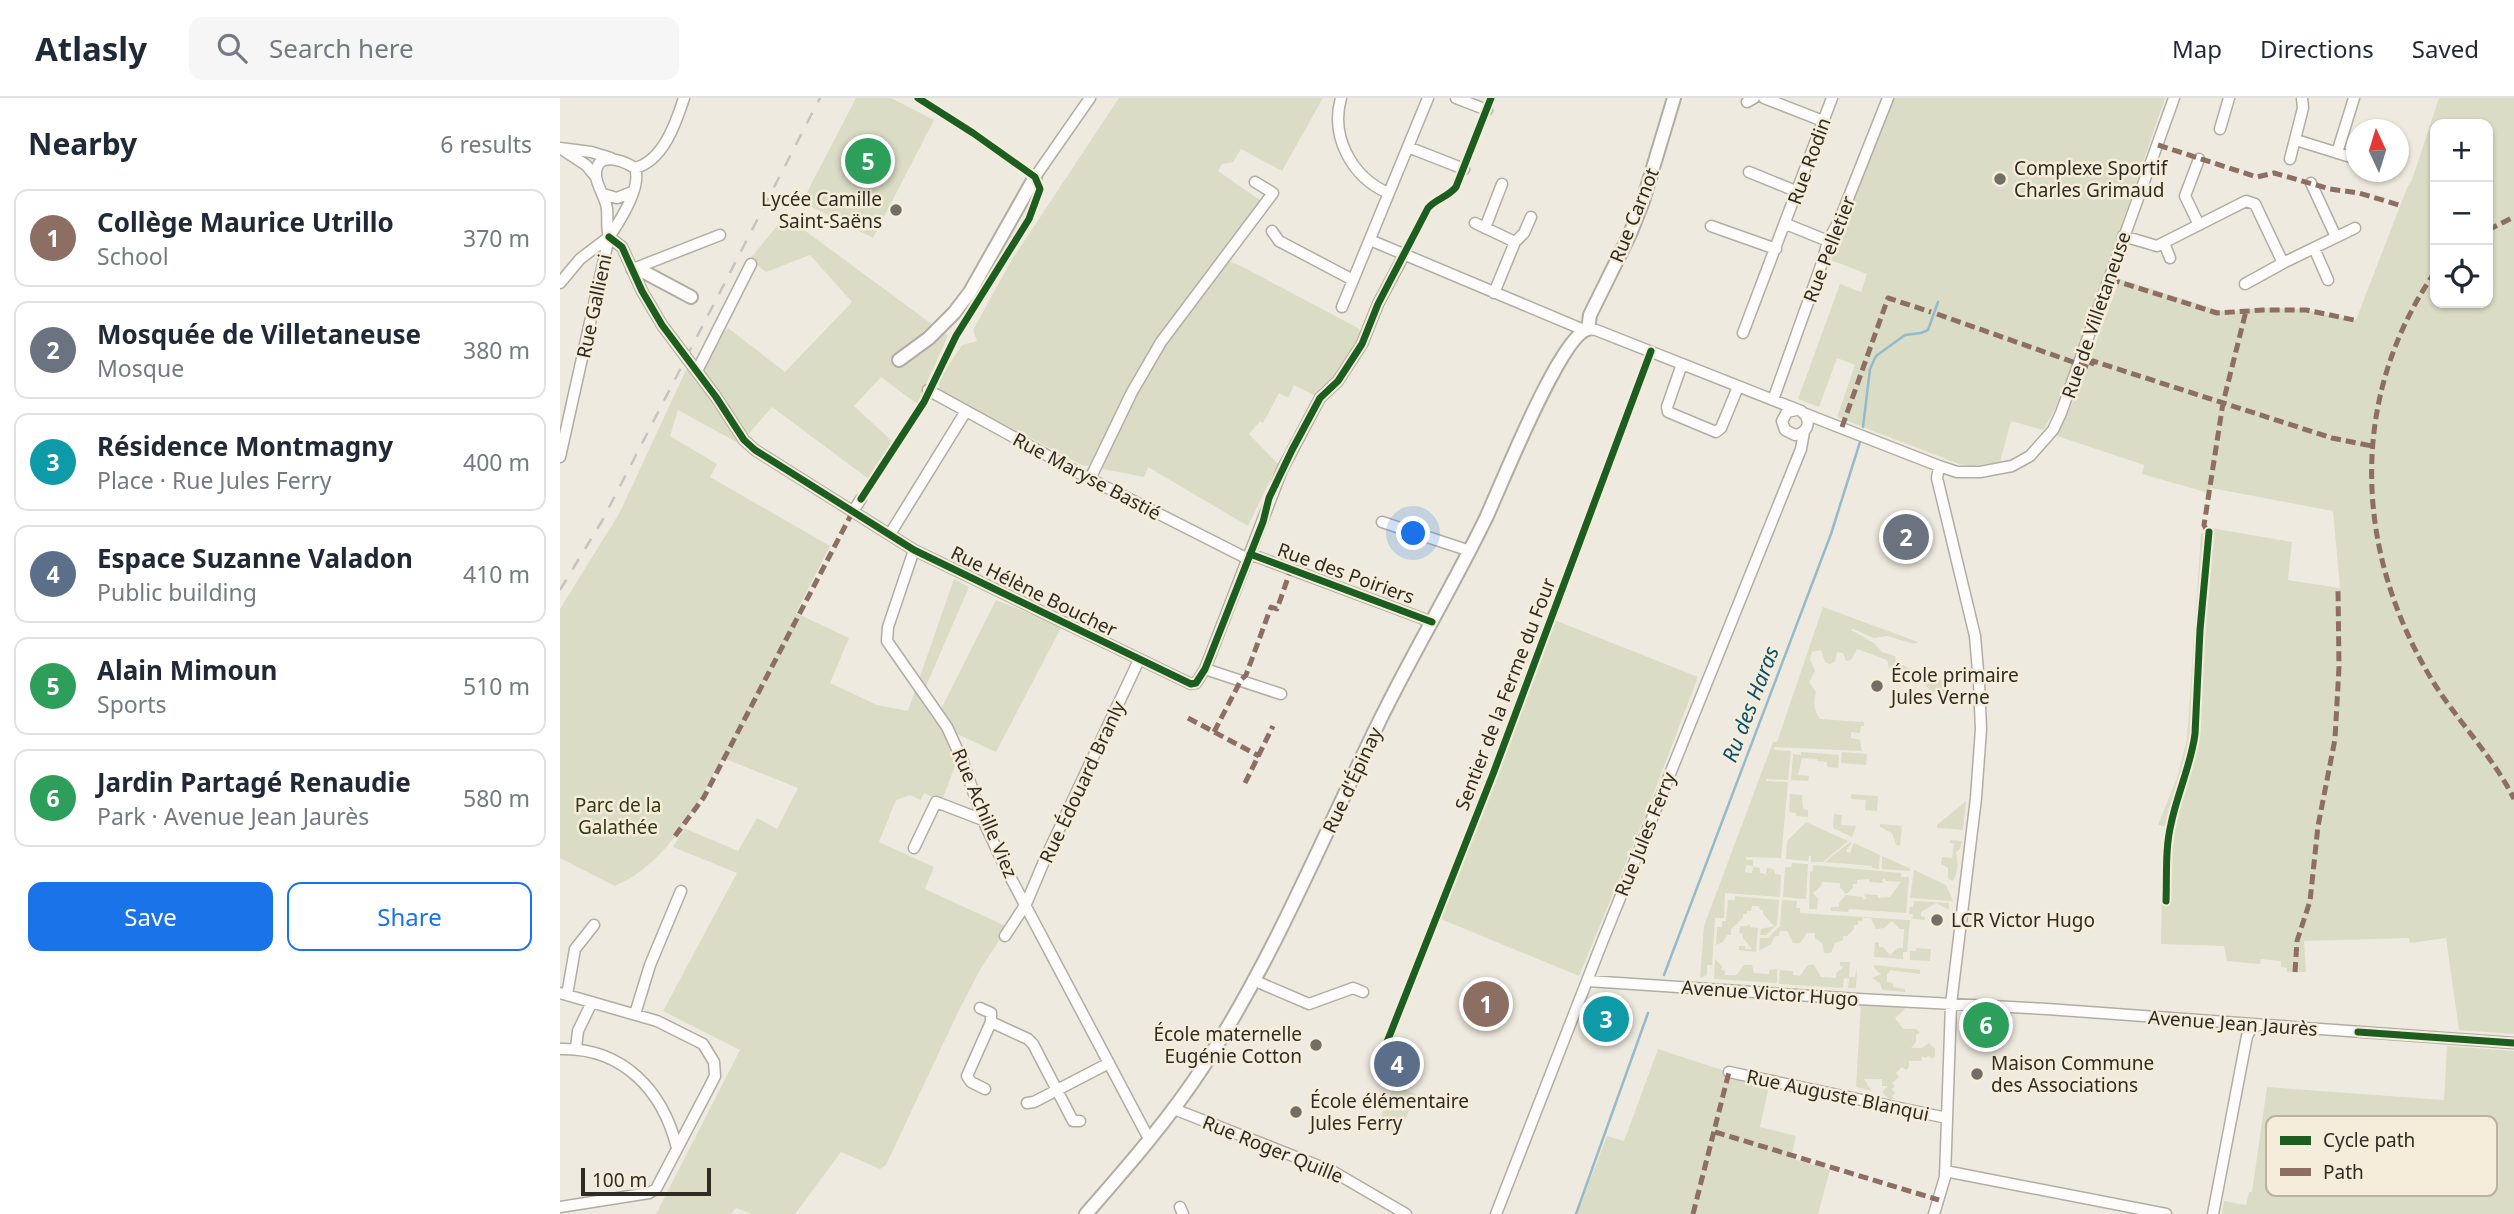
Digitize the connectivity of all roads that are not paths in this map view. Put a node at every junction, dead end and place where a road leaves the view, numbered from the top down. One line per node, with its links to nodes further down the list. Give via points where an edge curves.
1 (684, 98): 25 (street, via 663,145 653,158)
2 (1090, 98): 29 (street)
3 (1340, 98): 35 (street, via 1339,128 1345,152 1368,182)
4 (1429, 98): 18 (street)
5 (1457, 98): 14 (street)
6 (1674, 98): 67 (main road, Rue Carnot, via 1643,201)
7 (1764, 98): 15 (street)
8 (1832, 98): 15 (street, Rue Rodin)
9 (1888, 98): 50 (street, Rue Pelletier)
10 (2174, 98): 46 (street, Rue de Villetaneuse)
11 (2229, 98): 16 (street)
12 (2302, 98): 17 (street)
13 (2354, 98): 20 (street)
14 (1487, 110)
15 (1823, 121): 34 (street, Rue Rodin)
16 (2220, 129)
17 (2296, 140): 20 (street); 24 (street)
18 (1408, 147): 26 (street); 35 (street)
19 (560, 148): 22 (street); 28 (street)
20 (2337, 153): 21 (street)
21 (2346, 156)
22 (611, 158): 25 (street); 28 (street, via 598,167)
23 (2200, 159): 40 (street, via 2185,196)
24 (2290, 159)
25 (635, 168): 33 (street)
26 (1464, 169)
27 (1749, 172): 34 (street)
28 (596, 177): 36 (street)
29 (1035, 177): 69 (main road, via 970,292 929,338)
30 (1255, 182): 82 (street, via 1273,193 1161,342)
31 (1502, 184): 42 (street)
32 (2311, 184): 48 (street)
33 (632, 192): 36 (street, via 617,198); 47 (street, Rue Gallieni)
34 (1798, 192): 39 (street, Rue Rodin)
35 (1388, 193): 49 (street)
36 (603, 194): 47 (street, Rue Gallieni)
37 (1531, 217): 51 (street)
38 (1475, 223): 42 (street)
39 (1786, 224): 50 (street, Rue Rodin); 54 (street, Rue Rodin)
40 (2199, 225): 52 (street); 57 (street, via 2246,201 2255,204)
41 (1711, 226): 54 (street)
42 (1485, 228): 51 (street)
43 (2355, 228): 48 (street)
44 (1272, 231): 60 (street, via 1279,241)
45 (720, 235): 59 (street)
46 (2123, 236): 52 (street, via 2158,246); 81 (street, Rue de Villetaneuse, via 2073,385 2053,430 2030,456 2002,469 1957,472)
47 (609, 237): 59 (street, via 622,247); 62 (street, via 580,258); 79 (street, Rue Gallieni)
48 (2336, 237): 53 (street)
49 (1370, 240): 55 (street); 60 (street)
50 (1828, 241): 74 (street, Rue Pelletier)
51 (1515, 242): 64 (street)
52 (2164, 243): 56 (street)
53 (2314, 248): 57 (street); 61 (street)
54 (1776, 249): 68 (street, Rue Rodin)
55 (1404, 255): 64 (street); 89 (street, via 1362,344 1338,381 1320,398 1292,450)
56 (2170, 258)
57 (2283, 263): 63 (street)
58 (751, 264): 71 (street)
59 (633, 269): 65 (main road); 71 (street, via 662,325)
60 (1353, 280): 66 (street)
61 (2329, 280)
62 (560, 282)
63 (2245, 284)
64 (1494, 293): 67 (street)
65 (691, 297)
66 (1342, 307)
67 (1586, 330): 70 (street); 88 (main road, Rue d'Épinay, via 1571,342 1541,399)
68 (1743, 333)
69 (899, 359)
70 (1682, 364): 72 (street); 72 (street, via 1668,412 1716,432)
71 (697, 371): 84 (street, via 755,450)
72 (1738, 387): 74 (street)
73 (928, 390): 75 (street, Rue Maryse Bastié)
74 (1773, 400): 76 (street); 77 (street)
75 (966, 411): 82 (street, Rue Maryse Bastié); 86 (street)
76 (1782, 419): 77 (street, via 1787,412); 78 (street)
77 (1803, 419): 78 (street, via 1797,435); 80 (street, Rue Jules Ferry); 81 (street, via 1826,421)
78 (1790, 434): 80 (street)
79 (561, 451)
80 (1798, 456): 101 (street, Rue Jules Ferry)
81 (1939, 466): 105 (street, via 1937,478 1975,636 1980,704 1978,775)
82 (1090, 479): 89 (street, Rue Maryse Bastié)
83 (861, 499): 84 (street)
84 (853, 511): 86 (street)
85 (1382, 522): 88 (street)
86 (890, 534): 87 (street)
87 (914, 550): 91 (street, Rue Hélène Boucher); 94 (street, Rue Achille Viez, via 887,640 947,727)
88 (1470, 551): 90 (main road, Rue d'Épinay)
89 (1249, 556): 90 (street, Rue des Poiriers); 92 (street)
90 (1432, 622): 100 (main road, Rue d'Épinay)
91 (1139, 660): 92 (street, Rue Hélène Boucher, via 1191,684); 97 (street, Rue Édouard Branly)
92 (1205, 669): 93 (street)
93 (1281, 694)
94 (983, 820): 95 (street, via 936,802); 97 (street, Rue Achille Viez)
95 (914, 849)
96 (681, 891): 107 (street)
97 (1026, 904): 99 (street, Rue Édouard Branly); 113 (street, Rue Achille Viez)
98 (594, 925): 103 (street, via 575,949)
99 (1005, 936)
100 (1253, 980): 102 (street, via 1309,1004 1353,988); 118 (main road, Rue d'Épinay)
101 (1588, 981): 105 (street, Avenue Victor Hugo); 128 (street, Rue Jules Ferry)
102 (1363, 992)
103 (563, 994): 104 (street)
104 (592, 1002): 107 (street); 111 (street, via 578,1031)
105 (1951, 1004): 109 (street, Avenue Jean Jaurès); 119 (street)
106 (980, 1008): 108 (street, via 992,1013)
107 (635, 1014): 122 (street, via 703,1044 714,1062 715,1076)
108 (991, 1022): 115 (street, via 967,1076); 116 (street, via 1033,1044)
109 (2257, 1026): 110 (street, Avenue Jean Jaurès); 130 (street, via 2247,1036)
110 (2514, 1043)
111 (576, 1048): 112 (street); 122 (street, via 613,1059 645,1084 666,1113)
112 (560, 1049)
113 (1109, 1063): 116 (street); 121 (street, Rue Achille Viez)
114 (1729, 1072): 119 (street, Rue Auguste Blanqui)
115 (985, 1089)
116 (1057, 1091): 117 (street); 120 (street, via 1073,1121)
117 (1027, 1103)
118 (1174, 1109): 121 (main road, Rue d'Épinay); 127 (street, Rue Roger Quille, via 1334,1172)
119 (1947, 1118): 123 (street)
120 (1080, 1121)
121 (1149, 1139): 126 (main road, Rue d'Épinay)
122 (677, 1148): 124 (street, via 656,1189 649,1193)
123 (1945, 1171): 125 (street); 129 (street)
124 (560, 1207)
125 (1936, 1213)
126 (1086, 1214)
127 (1406, 1214)
128 (1496, 1214)
129 (2166, 1214)
130 (2213, 1214)

